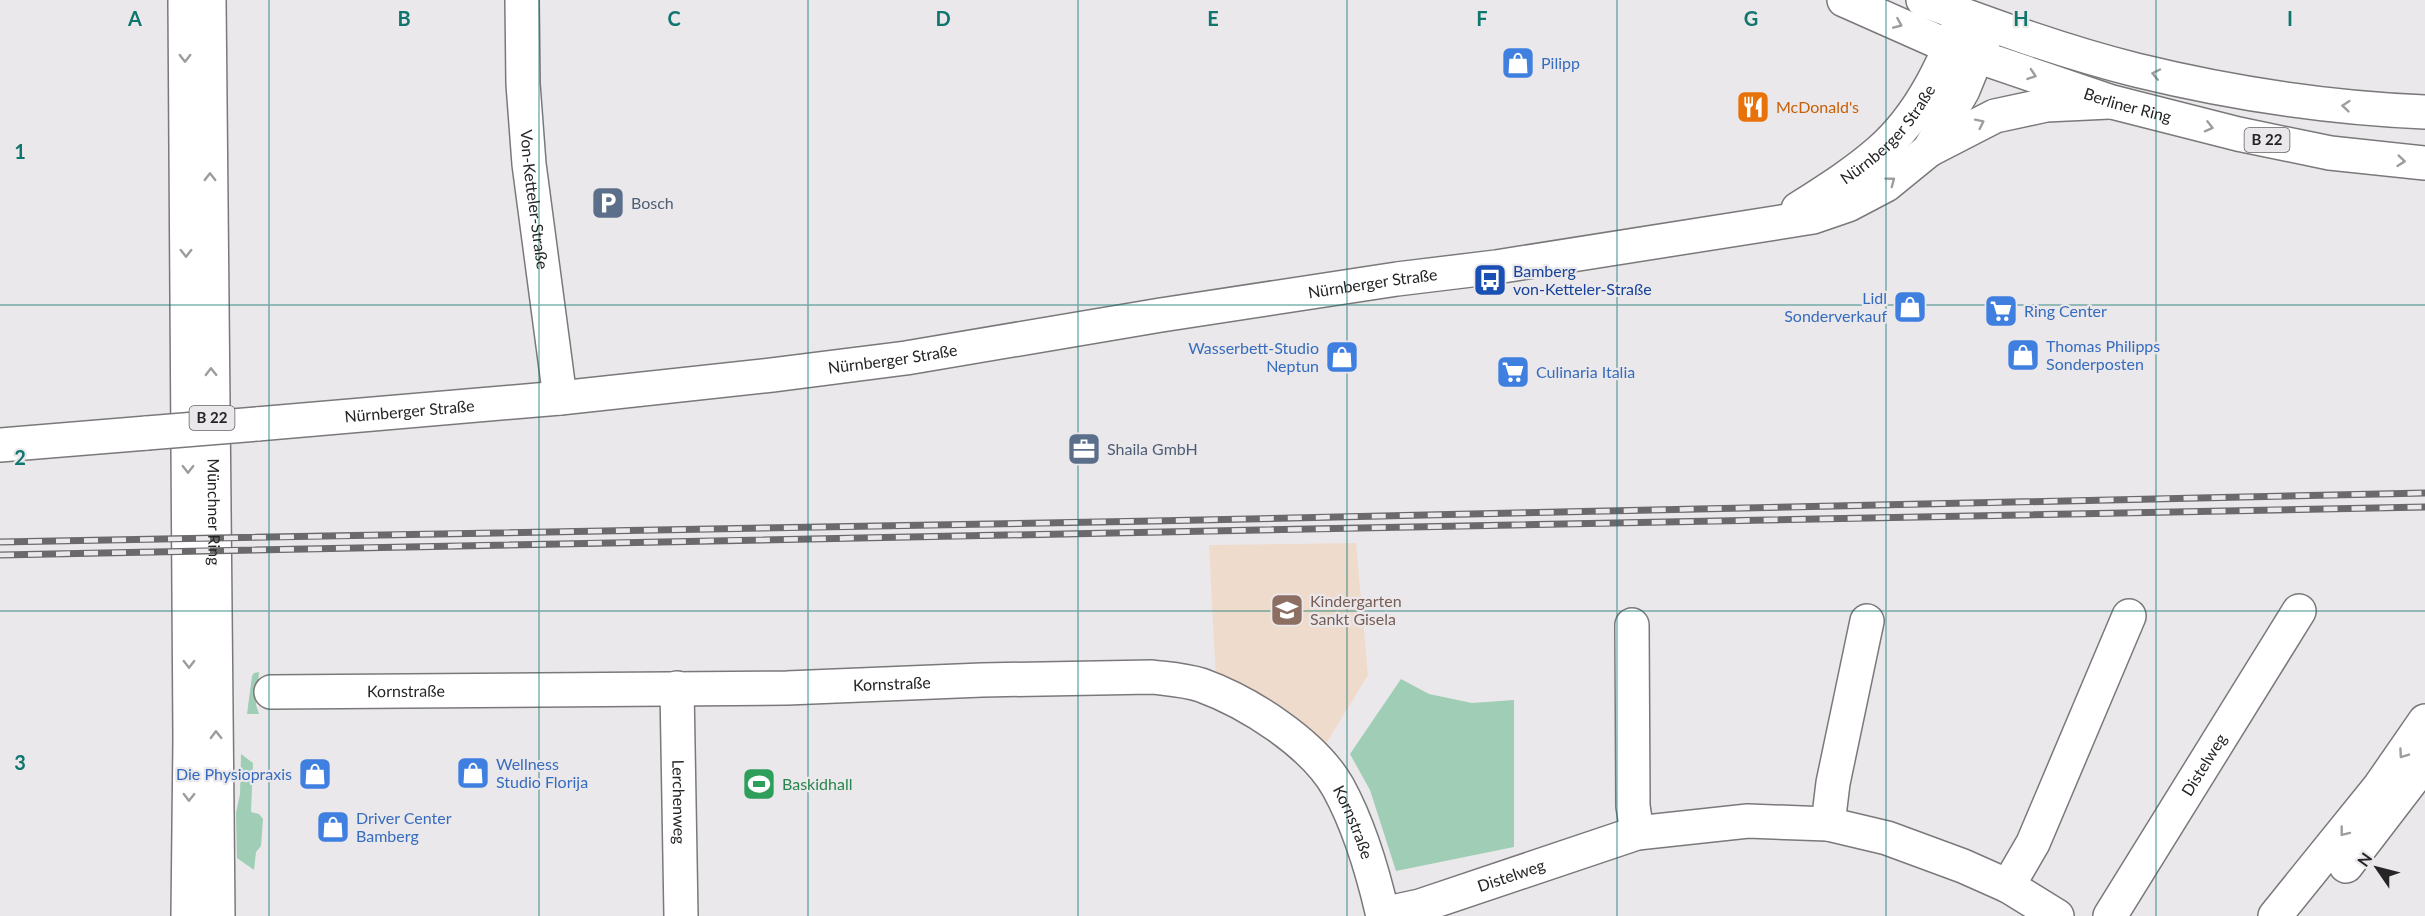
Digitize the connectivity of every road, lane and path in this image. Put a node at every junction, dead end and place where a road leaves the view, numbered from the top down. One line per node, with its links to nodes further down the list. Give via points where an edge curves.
1 (184, 0): 27 (street, Münchner Ring / B 22, one-way to 27)
2 (209, 0): 28 (street, Münchner Ring / B 22, one-way to 2)
3 (522, 0): 13 (street, Von-Ketteler-Straße, via 529,164)
4 (1844, 0): 7 (street, Berliner Ring / B 22, one-way to 7)
5 (1923, 0): 6 (street)
6 (1976, 20): 7 (street); 9 (street, one-way to 6, via 2333,104 2212,85 2136,69)
7 (1964, 51): 8 (street, Berliner Ring / B 22, one-way to 8); 10 (street, Nürnberger Straße, via 1963,90); 12 (street, Nürnberger Straße, via 1935,79 1913,113 1881,150)
8 (2112, 102): 10 (street, one-way to 8, via 1995,116 2046,105); 11 (street, Berliner Ring / B 22, one-way to 11, via 2330,153)
9 (2425, 112)
10 (1929, 150): 12 (street, Nürnberger Straße, one-way to 10, via 1813,217 1848,205 1886,185)
11 (2425, 163)
12 (1778, 221): 13 (street, Nürnberger Straße, via 906,358)
13 (560, 398): 14 (street, Nürnberger Straße, bridge)
14 (0, 445)
15 (2299, 611): 31 (street, Distelweg)
16 (2129, 616): 25 (street, via 2033,843)
17 (1867, 621): 23 (street)
18 (1632, 625): 24 (street, via 1633,806)
19 (677, 688): 20 (street, Kornstraße); 26 (street, Kornstraße, via 1152,677 1199,684 1246,706 1291,736 1331,778 1356,828); 29 (street, Lerchenweg)
20 (271, 692)
21 (2425, 721): 32 (street, one-way to 32, via 2380,786)
22 (2425, 763): 33 (street)
23 (1828, 824): 24 (street, Distelweg, via 1739,821); 25 (street, Distelweg, via 1919,849)
24 (1637, 833): 26 (street, Distelweg)
25 (2008, 886): 30 (street, Distelweg)
26 (1383, 915)
27 (188, 916)
28 (218, 916)
29 (681, 916)
30 (2057, 916)
31 (2110, 916)
32 (2275, 916)
33 (2305, 916)

